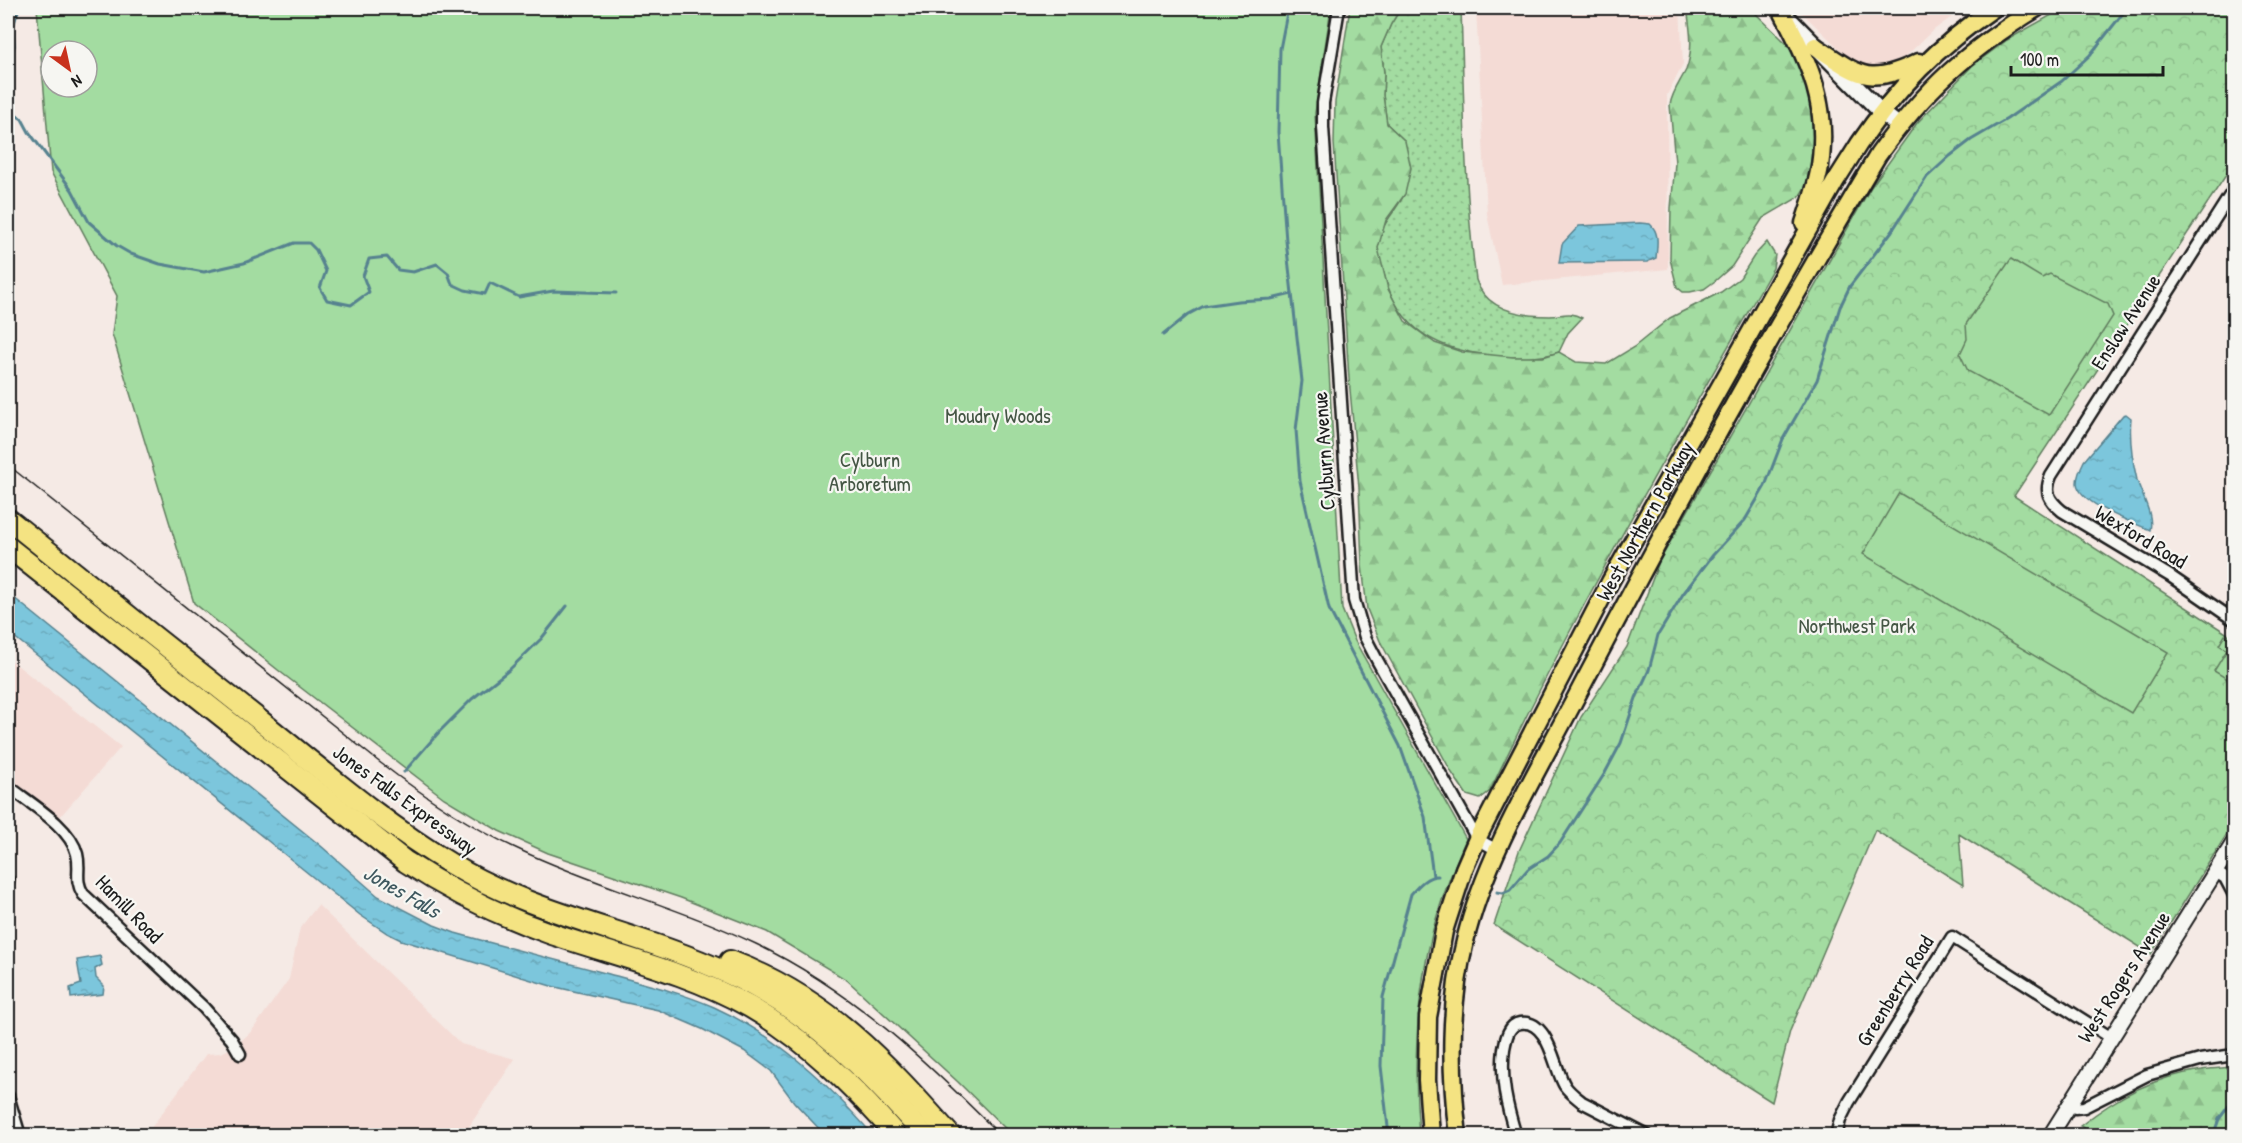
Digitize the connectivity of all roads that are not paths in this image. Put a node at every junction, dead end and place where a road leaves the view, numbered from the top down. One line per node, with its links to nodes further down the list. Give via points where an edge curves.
1 (1339, 8): 16 (street, Cylburn Avenue, via 1323,103 1323,127 1354,600 1365,637)
2 (1994, 8): 6 (main road, West Northern Parkway)
3 (2037, 8): 8 (main road, West Northern Parkway, via 1956,65)
4 (1780, 10): 5 (main road); 10 (main road, via 1812,72 1822,123 1820,168)
5 (1815, 46): 6 (main road, via 1851,69 1877,76 1898,72); 7 (main road)
6 (1933, 55): 7 (main road, West Northern Parkway)
7 (1881, 112): 8 (main road); 10 (main road, West Northern Parkway, via 1835,182)
8 (1899, 126): 18 (main road, West Northern Parkway, via 1855,193 1659,539)
9 (2235, 189): 11 (street, Enslow Avenue)
10 (1793, 257): 16 (main road, West Northern Parkway, via 1610,582)
11 (2051, 476): 14 (street, Wexford Road, via 2047,492 2062,511)
12 (8, 519): 21 (highway, Jones Falls Expressway, via 419,845 483,884)
13 (8, 547): 28 (highway, via 344,815 430,878 509,918 685,978 750,1007 806,1046 848,1083)
14 (2235, 620)
15 (8, 786): 23 (street, Hamill Road, via 68,834 78,855 77,880 83,894 204,1008)
16 (1477, 839): 18 (street); 31 (main road, West Northern Parkway, via 1452,899 1432,988 1427,1080)
17 (2235, 842): 19 (street, West Rogers Avenue)
18 (1497, 850): 32 (main road, West Northern Parkway, via 1474,907 1455,993 1452,1049)
19 (2216, 872): 20 (street, via 2225,878); 22 (street, West Rogers Avenue)
20 (2235, 895)
21 (557, 913): 29 (highway, Jones Falls Expressway, via 703,962 792,1009 870,1074); 30 (highway, via 694,948 802,995 883,1061)
22 (2110, 1037): 26 (street, West Rogers Avenue); 35 (street, Greenberry Road, via 1952,938 1849,1102)
23 (240, 1054)
24 (2235, 1055): 26 (street, via 2147,1075 2084,1107)
25 (8, 1096): 27 (street)
26 (2068, 1104): 36 (street, West Rogers Avenue)
27 (20, 1136)
28 (895, 1136)
29 (925, 1136)
30 (951, 1136)
31 (1431, 1136)
32 (1458, 1136)
33 (1516, 1136): 34 (street, via 1504,1090 1502,1063 1508,1034 1519,1023 1541,1031 1560,1077 1573,1095)
34 (1648, 1136)
35 (1836, 1136)
36 (2050, 1136)

